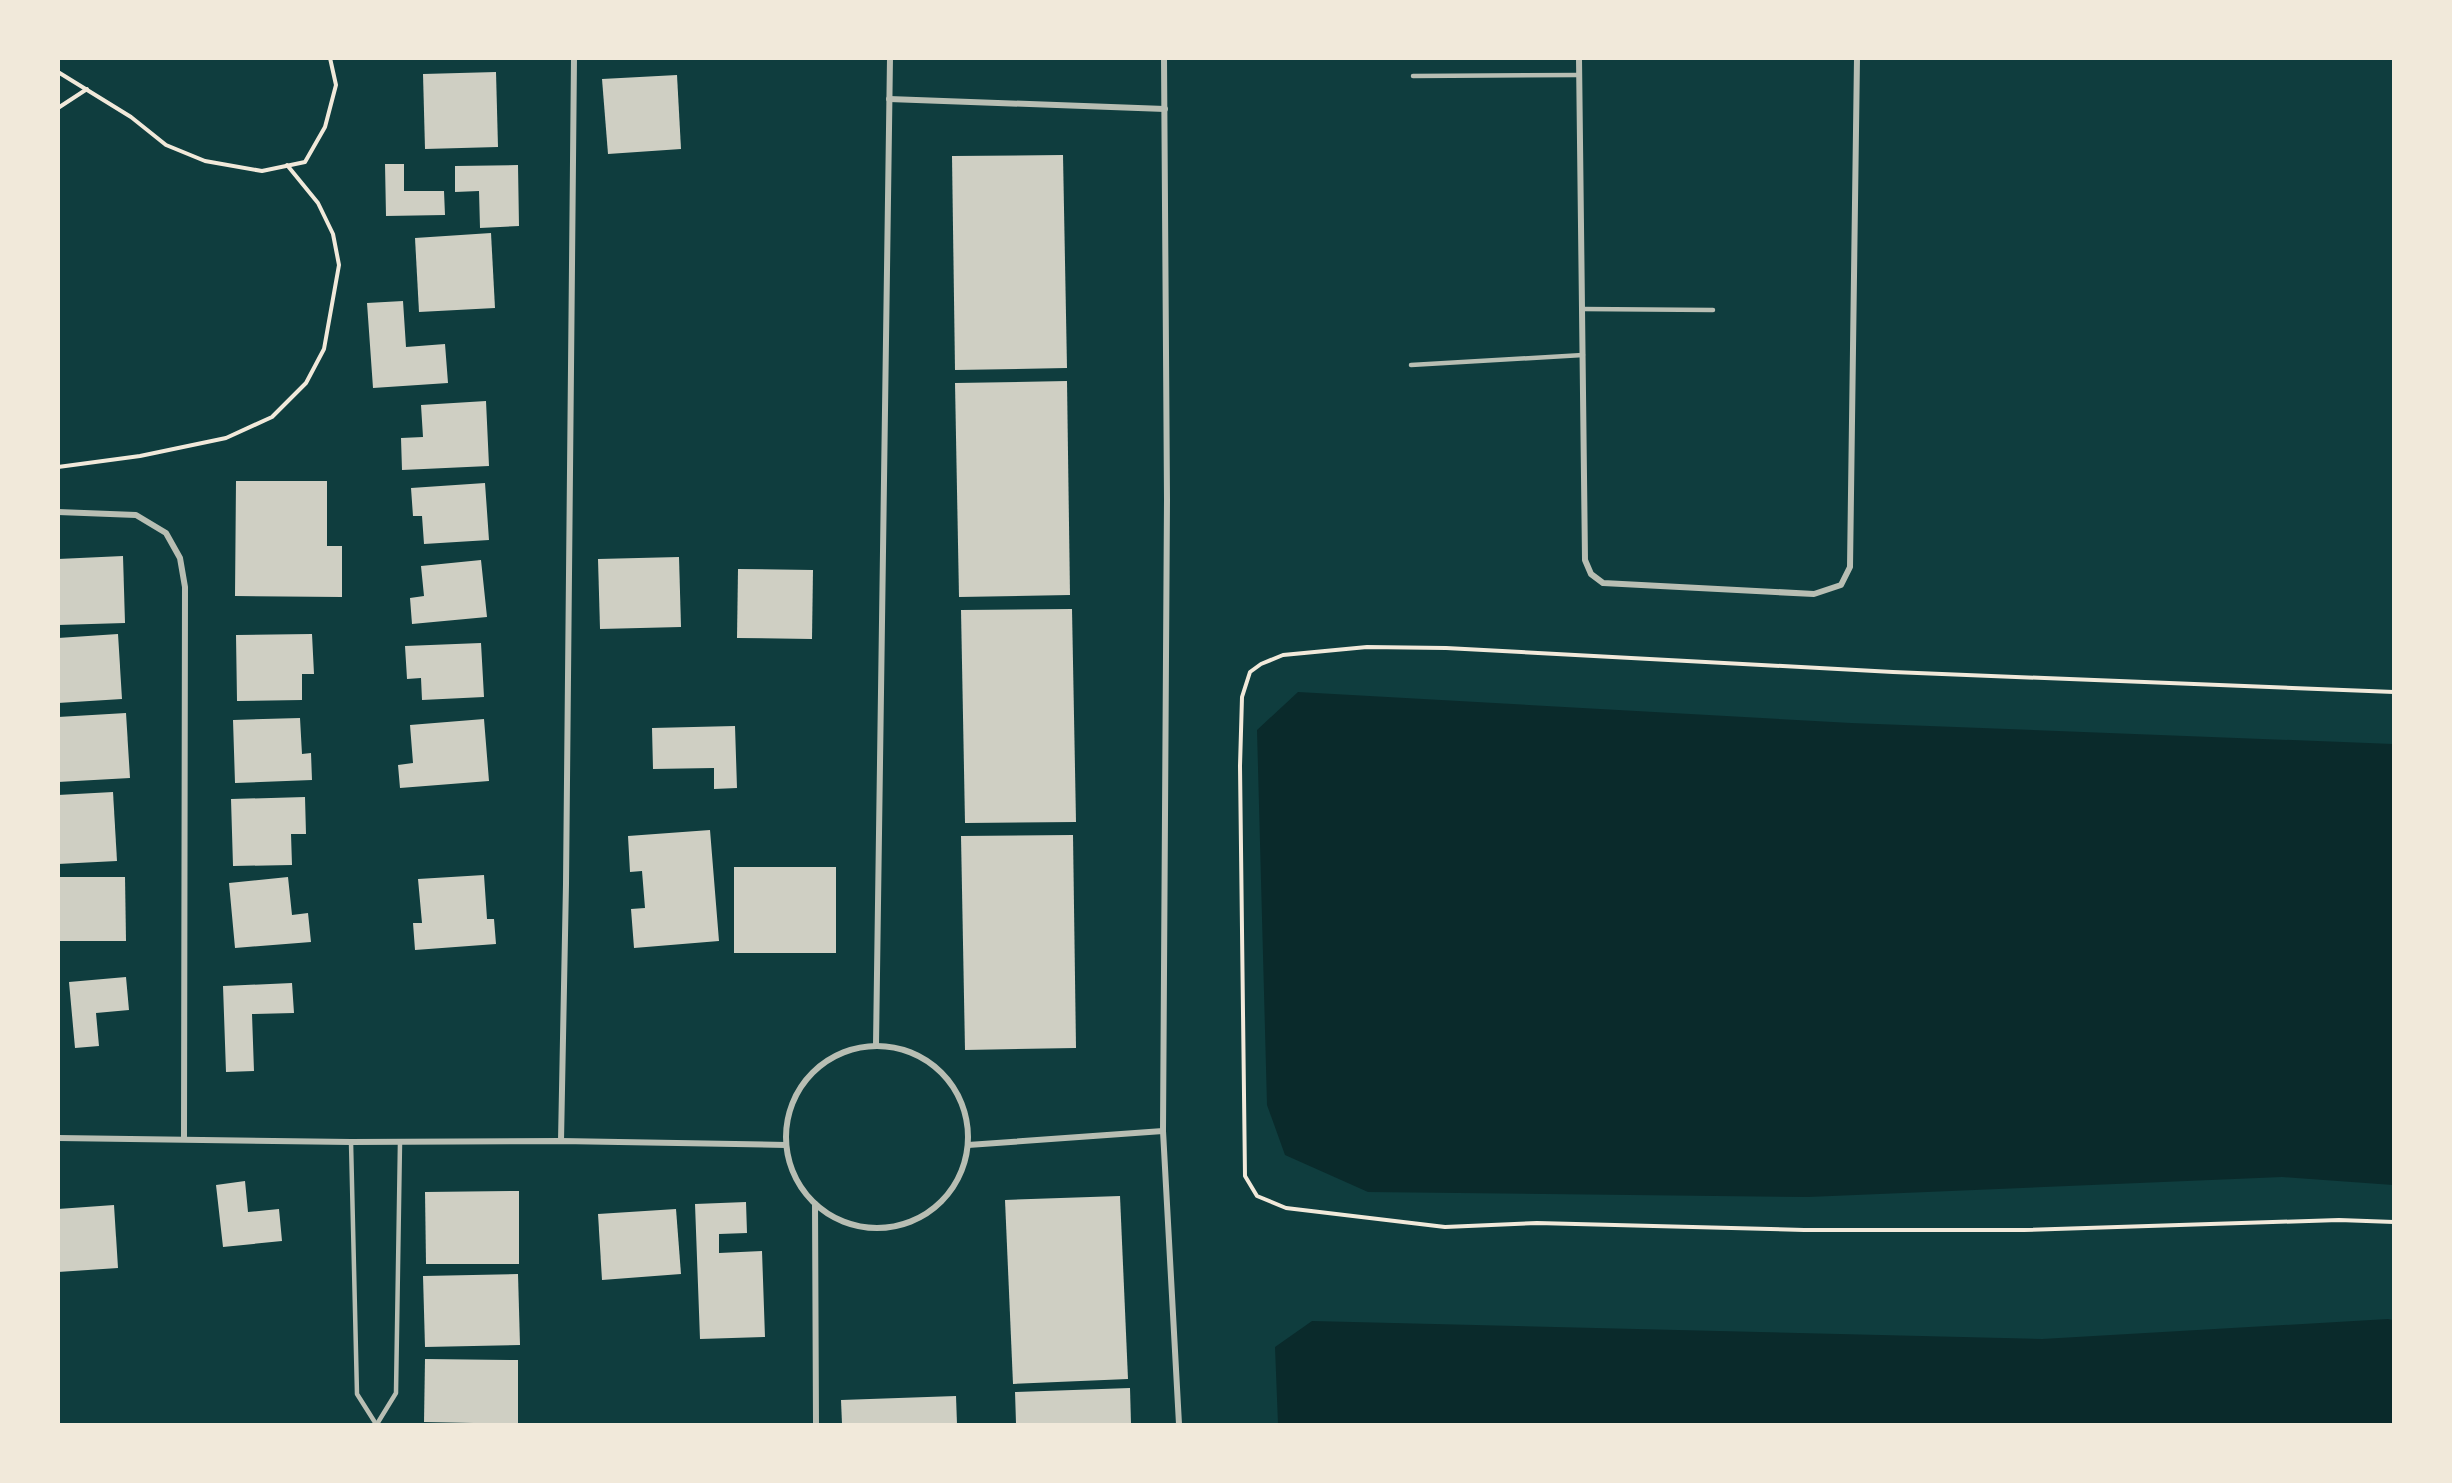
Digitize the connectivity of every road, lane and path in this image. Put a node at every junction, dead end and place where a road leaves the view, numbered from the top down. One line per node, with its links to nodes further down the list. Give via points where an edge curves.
1 (330, 58): 14 (path, via 336,85 326,127 305,162)
2 (574, 58): 26 (street)
3 (890, 58): 11 (street)
4 (1164, 58): 13 (street)
5 (1579, 58): 8 (street)
6 (1857, 58): 17 (street, via 1850,567 1841,585 1814,594 1603,584 1591,574 1585,560)
7 (58, 72): 10 (path)
8 (1579, 75): 9 (lane); 15 (street)
9 (1413, 76)
10 (87, 89): 12 (path); 14 (path, via 166,145 205,161 262,171)
11 (889, 99): 13 (street); 22 (street)
12 (58, 108)
13 (1165, 109): 23 (street)
14 (287, 165): 19 (path, via 318,203 333,234 339,265 324,349 306,383 272,417 226,438 140,456)
15 (1582, 309): 16 (lane); 17 (street)
16 (1713, 310)
17 (1583, 355): 18 (lane)
18 (1411, 365)
19 (58, 467)
20 (58, 512): 25 (street, via 136,515 166,533 180,558 185,587)
21 (2394, 692): 32 (path, via 1367,647 1283,655 1250,672 1242,697 1240,766 1245,1176 1257,1196 1286,1208 1445,1227 1537,1223 1804,1230 2024,1230 2339,1220)
22 (876, 1045): 29 (street, via 846,1050 820,1065 800,1087 788,1115); 30 (street, via 906,1050 933,1065 953,1087 965,1114)
23 (1163, 1131): 30 (street); 35 (street)
24 (58, 1138): 25 (street)
25 (184, 1139): 27 (street)
26 (561, 1141): 28 (street); 29 (street)
27 (351, 1142): 28 (street); 33 (lane, via 357,1394)
28 (400, 1142): 33 (lane, via 396,1394)
29 (786, 1145): 31 (street, via 795,1177)
30 (968, 1145): 31 (street, via 960,1176 940,1204 911,1223 877,1229 844,1222)
31 (814, 1204): 34 (street)
32 (2394, 1222)
33 (376, 1425)
34 (816, 1425)
35 (1179, 1425)

